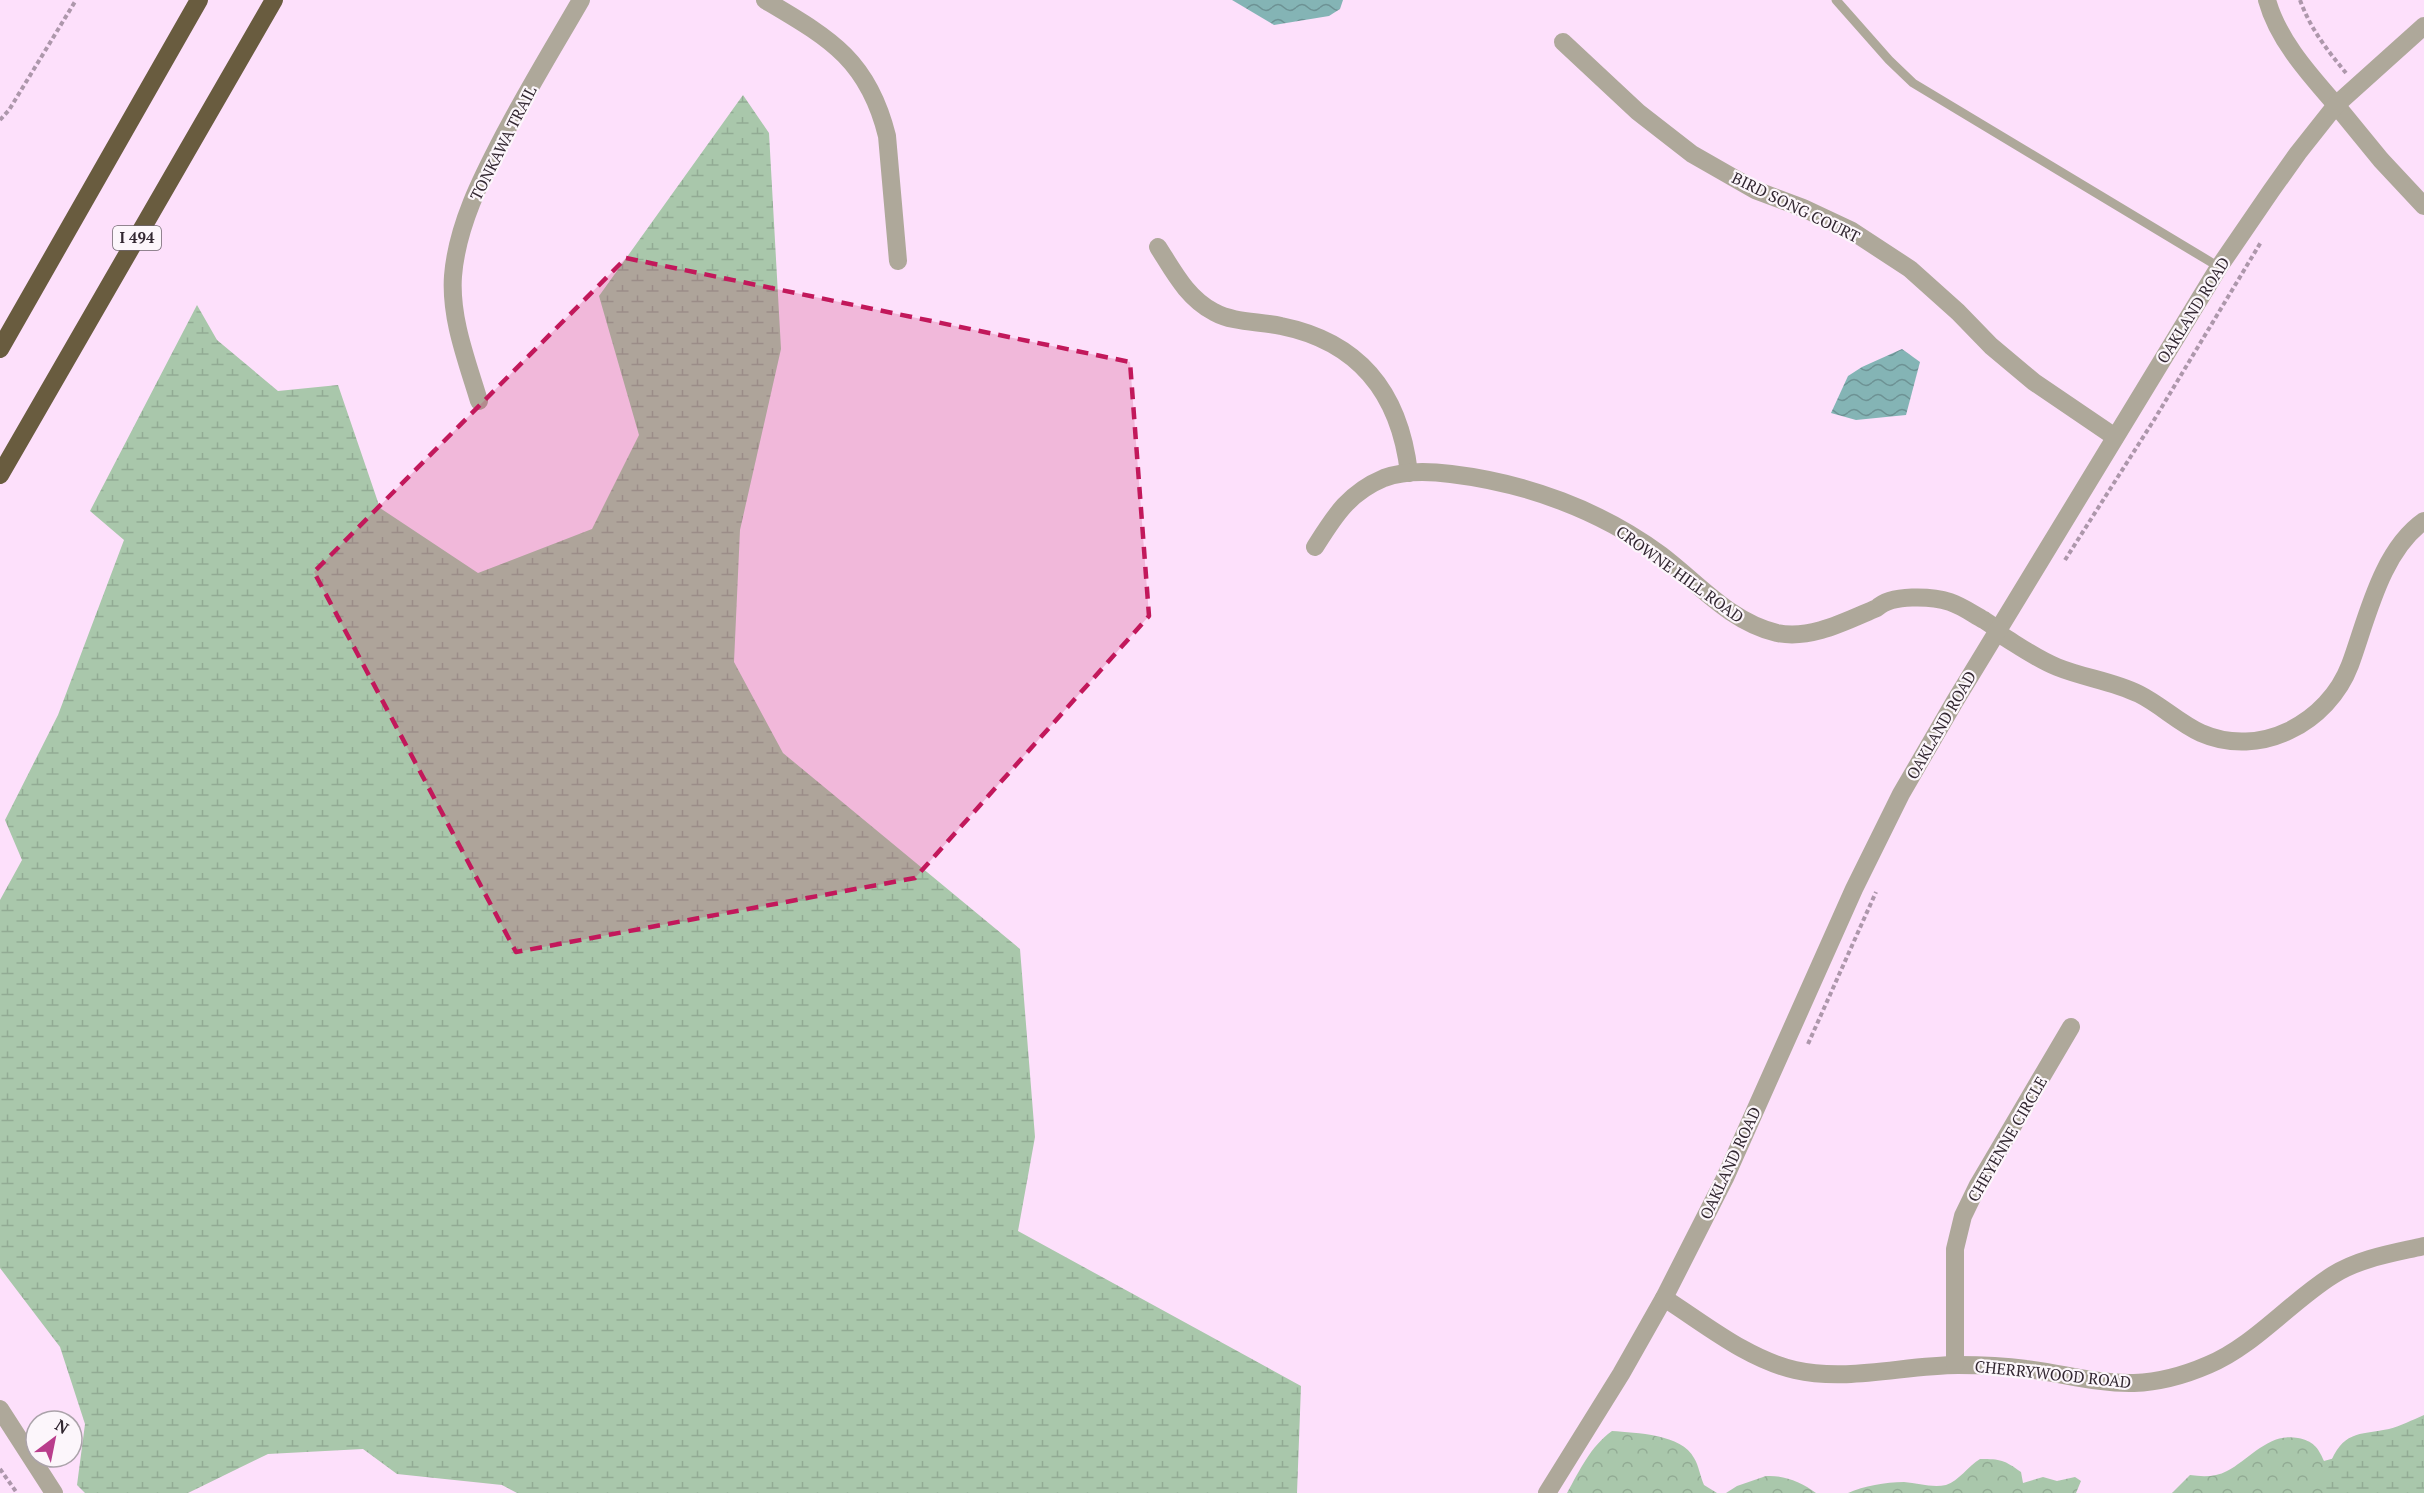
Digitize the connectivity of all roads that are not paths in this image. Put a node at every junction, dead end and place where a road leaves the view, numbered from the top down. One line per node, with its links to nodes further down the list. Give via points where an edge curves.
1 (199, 0): 14 (highway)
2 (274, 0): 18 (highway, I 494)
3 (581, 0): 15 (street, TONKAWA TRAIL, via 487,169 461,236 453,277 457,325)
4 (765, 0): 12 (street, via 826,36 866,80 887,136)
5 (1836, 0): 13 (lane, via 1913,83)
6 (2266, 0): 9 (street, via 2272,17 2305,69)
7 (2424, 26): 9 (street, OAKLAND ROAD)
8 (1563, 42): 16 (street, BIRD SONG COURT, via 1638,112 1692,154 1755,190 1852,231 1910,269 2034,382)
9 (2336, 105): 10 (street); 13 (street, OAKLAND ROAD)
10 (2424, 206)
11 (1158, 247): 17 (street, via 1184,288 1216,313 1311,332 1339,347 1365,368 1400,424)
12 (898, 261)
13 (2219, 267): 16 (street, OAKLAND ROAD)
14 (0, 349)
15 (479, 401)
16 (2115, 437): 21 (street, OAKLAND ROAD)
17 (1408, 473): 20 (street, CROWNE HILL ROAD, via 1385,477 1345,503); 21 (street, CROWNE HILL ROAD, via 1444,473 1510,484 1604,520 1660,555 1726,609 1751,625 1779,633 1809,633 1838,625 1881,604 1904,598 1949,602)
18 (0, 475)
19 (2424, 521): 21 (street, via 2395,554 2378,585 2349,668 2334,694 2314,717 2288,732 2260,741 2229,741 2201,733 2140,695 2055,666 2001,635)
20 (1315, 548)
21 (1998, 629): 24 (street, OAKLAND ROAD, via 1883,830 1725,1178)
22 (2071, 1027): 25 (street, CHEYENNE CIRCLE, via 1963,1216 1955,1249)
23 (2424, 1246): 25 (street, CHERRYWOOD ROAD, via 2336,1273 2244,1344 2211,1364 2173,1378 2135,1383 2095,1381 2026,1369)
24 (1664, 1298): 25 (street, CHERRYWOOD ROAD, via 1764,1359 1795,1370 1827,1374); 28 (street, OAKLAND ROAD)
25 (1955, 1365)
26 (0, 1409): 27 (street)
27 (54, 1493)
28 (1547, 1493)

